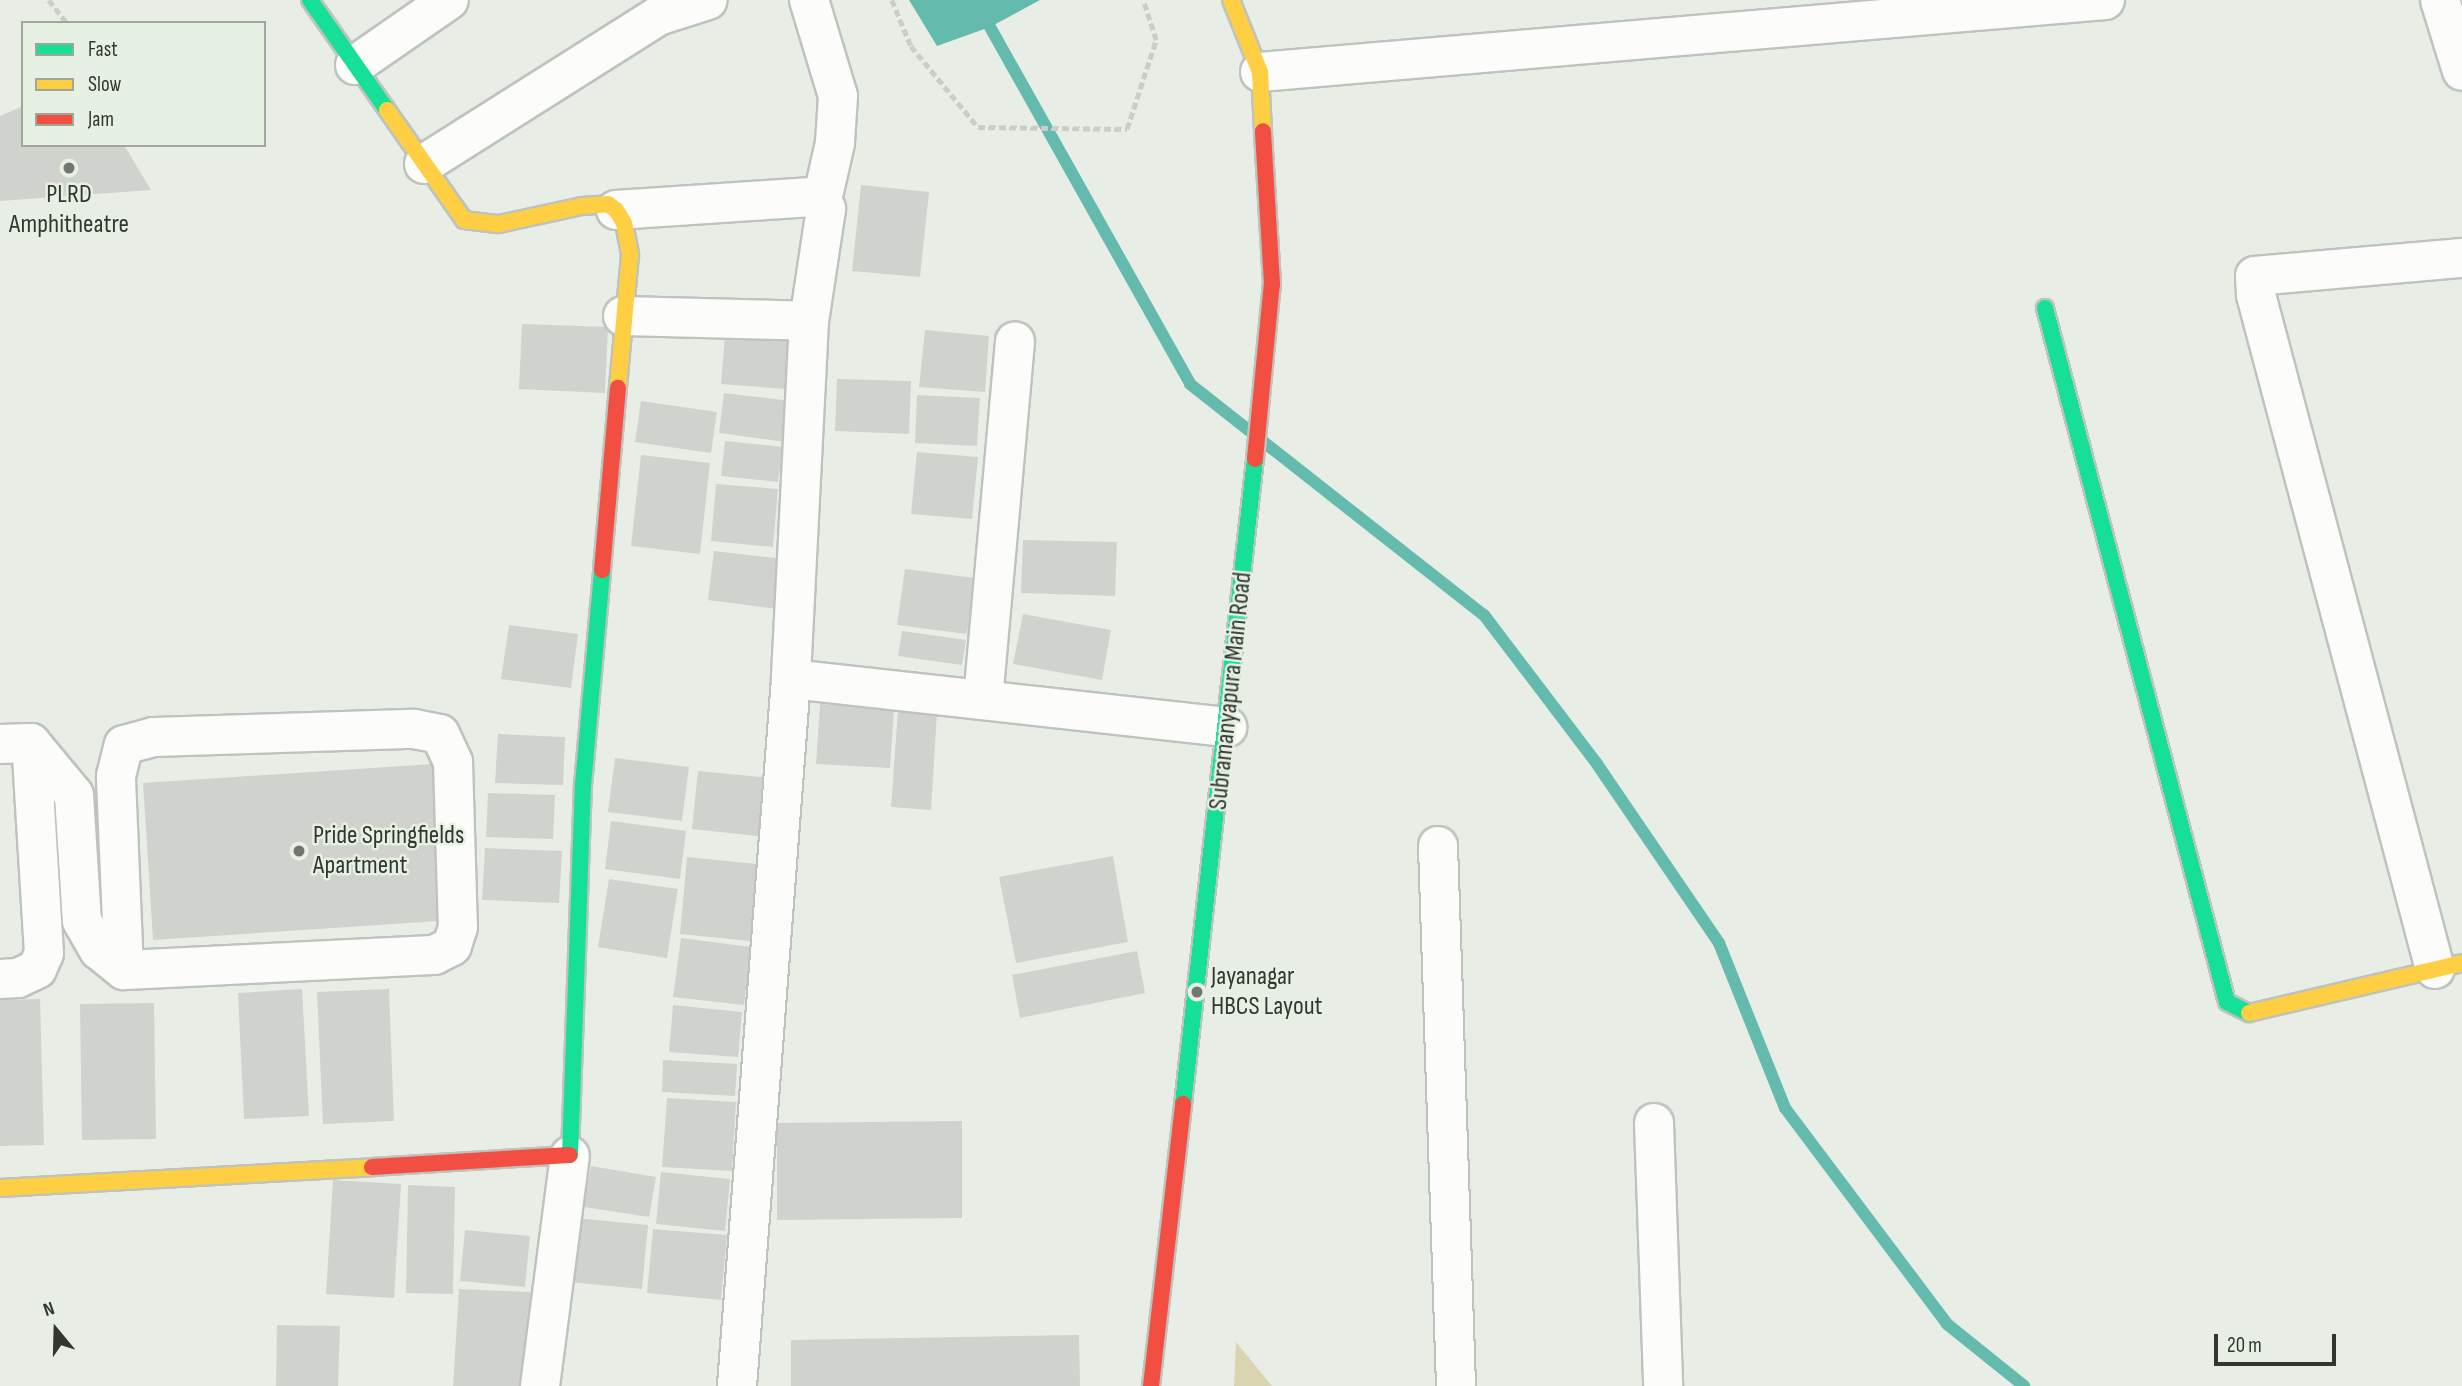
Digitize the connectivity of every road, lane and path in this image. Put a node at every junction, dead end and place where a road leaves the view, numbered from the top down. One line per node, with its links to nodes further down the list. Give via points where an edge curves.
1 (49, 0): 13 (path)
2 (310, 0): 14 (street)
3 (449, 0): 14 (street)
4 (708, 0): 17 (street, via 658,16)
5 (809, 0): 18 (street, via 838,96 835,143)
6 (892, 0): 7 (path, via 911,47 978,127 1127,129 1156,40)
7 (1143, 0)
8 (1231, 0): 16 (street, Subramanyapura Main Road)
9 (2105, 0): 11 (street)
10 (2440, 0): 15 (street)
11 (1970, 6): 12 (street)
12 (1759, 14): 16 (street)
13 (65, 21)
14 (355, 65): 17 (street)
15 (2462, 71)
16 (1260, 72): 27 (street, Subramanyapura Main Road, via 1272,284)
17 (424, 164): 19 (street, via 464,220 499,224 608,204)
18 (822, 200): 19 (street); 23 (street, via 826,209)
19 (616, 210): 22 (street, via 624,223 630,255)
20 (2462, 258): 30 (street, via 2255,275 2256,295)
21 (2045, 308): 30 (street, via 2227,1002 2247,1013)
22 (623, 316): 23 (street); 34 (street, via 583,785)
23 (809, 321): 25 (street)
24 (1015, 341): 26 (street)
25 (791, 679): 26 (street); 37 (street)
26 (984, 699): 27 (street)
27 (1227, 727): 38 (street, Subramanyapura Main Road)
28 (15, 743): 31 (street, via 74,795 82,921 99,950); 32 (street, via 44,953 37,969 18,978)
29 (1438, 846): 39 (street)
30 (2449, 966)
31 (124, 970): 31 (street, via 434,955 452,946 458,927 453,762 440,734 414,729 154,737 124,745 116,776)
32 (0, 979)
33 (1654, 1123): 40 (street)
34 (570, 1156): 35 (street); 36 (street)
35 (0, 1188)
36 (540, 1386)
37 (737, 1386)
38 (1151, 1386)
39 (1457, 1386)
40 (1663, 1386)

